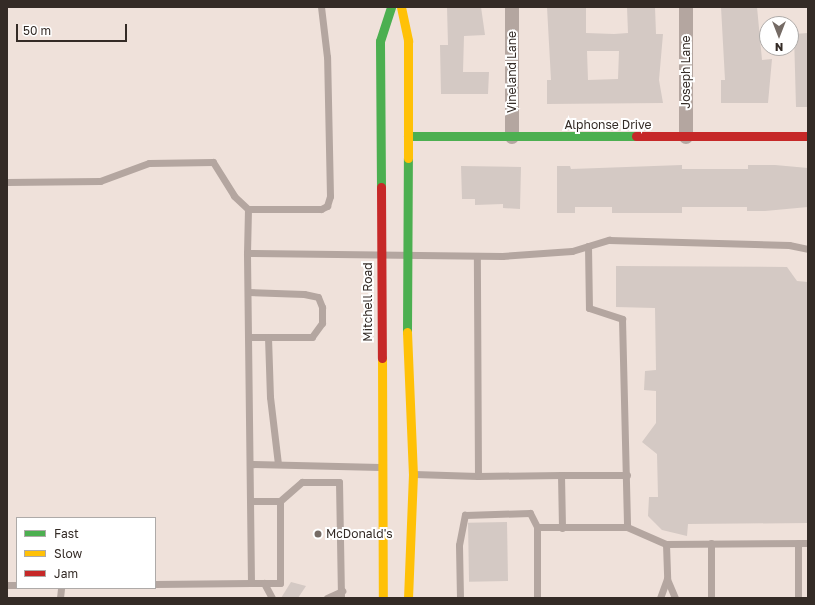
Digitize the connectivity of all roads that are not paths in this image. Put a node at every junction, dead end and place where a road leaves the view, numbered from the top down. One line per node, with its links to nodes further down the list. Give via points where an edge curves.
1 (320, 7): 11 (lane, via 327,56 330,196 327,206 321,209)
2 (391, 7): 16 (main road, Mitchell Road, via 380,41)
3 (401, 7): 6 (main road, via 408,41)
4 (512, 7): 8 (street, Vineland Lane)
5 (686, 7): 9 (street, Joseph Lane)
6 (408, 136): 8 (main road, Alphonse Drive); 15 (main road)
7 (808, 136): 9 (main road, Alphonse Drive)
8 (512, 137): 9 (main road, Alphonse Drive)
9 (686, 137)
10 (7, 182): 11 (lane, via 100,182 149,163 213,162 234,196)
11 (248, 209): 14 (lane)
12 (588, 246): 13 (lane, via 609,240 789,245); 17 (lane, via 572,252); 26 (lane, via 589,308 622,319)
13 (808, 249)
14 (247, 253): 16 (lane); 18 (lane)
15 (408, 255): 16 (lane); 17 (lane); 24 (main road, via 406,380)
16 (380, 256): 23 (main road, Mitchell Road)
17 (477, 256): 27 (lane)
18 (248, 292): 19 (lane); 20 (lane, via 318,297 322,323 312,337)
19 (248, 337): 20 (lane); 21 (lane)
20 (268, 337): 22 (lane, via 270,397)
21 (250, 464): 22 (lane); 28 (lane)
22 (278, 464): 23 (lane)
23 (380, 467): 44 (main road, Mitchell Road)
24 (413, 474): 27 (lane); 45 (main road)
25 (561, 475): 26 (lane); 27 (lane); 32 (lane)
26 (627, 475): 31 (lane)
27 (478, 476)
28 (251, 501): 29 (lane); 38 (lane)
29 (280, 501): 39 (lane, via 280,583); 41 (lane, via 302,482 339,482)
30 (537, 527): 32 (lane); 46 (lane, via 530,513 465,514 459,545); 47 (lane)
31 (627, 527): 32 (lane); 35 (lane)
32 (562, 528)
33 (798, 543): 34 (lane); 36 (lane); 51 (lane)
34 (808, 543)
35 (666, 544): 36 (lane); 37 (lane)
36 (711, 544): 50 (lane)
37 (666, 579): 48 (lane); 49 (lane)
38 (251, 583): 39 (lane); 40 (lane)
39 (264, 583): 42 (lane)
40 (156, 584)
41 (342, 594): 43 (lane)
42 (272, 598)
43 (327, 598)
44 (383, 598)
45 (408, 598)
46 (460, 598)
47 (537, 598)
48 (660, 598)
49 (675, 598)
50 (711, 598)
51 (798, 598)

